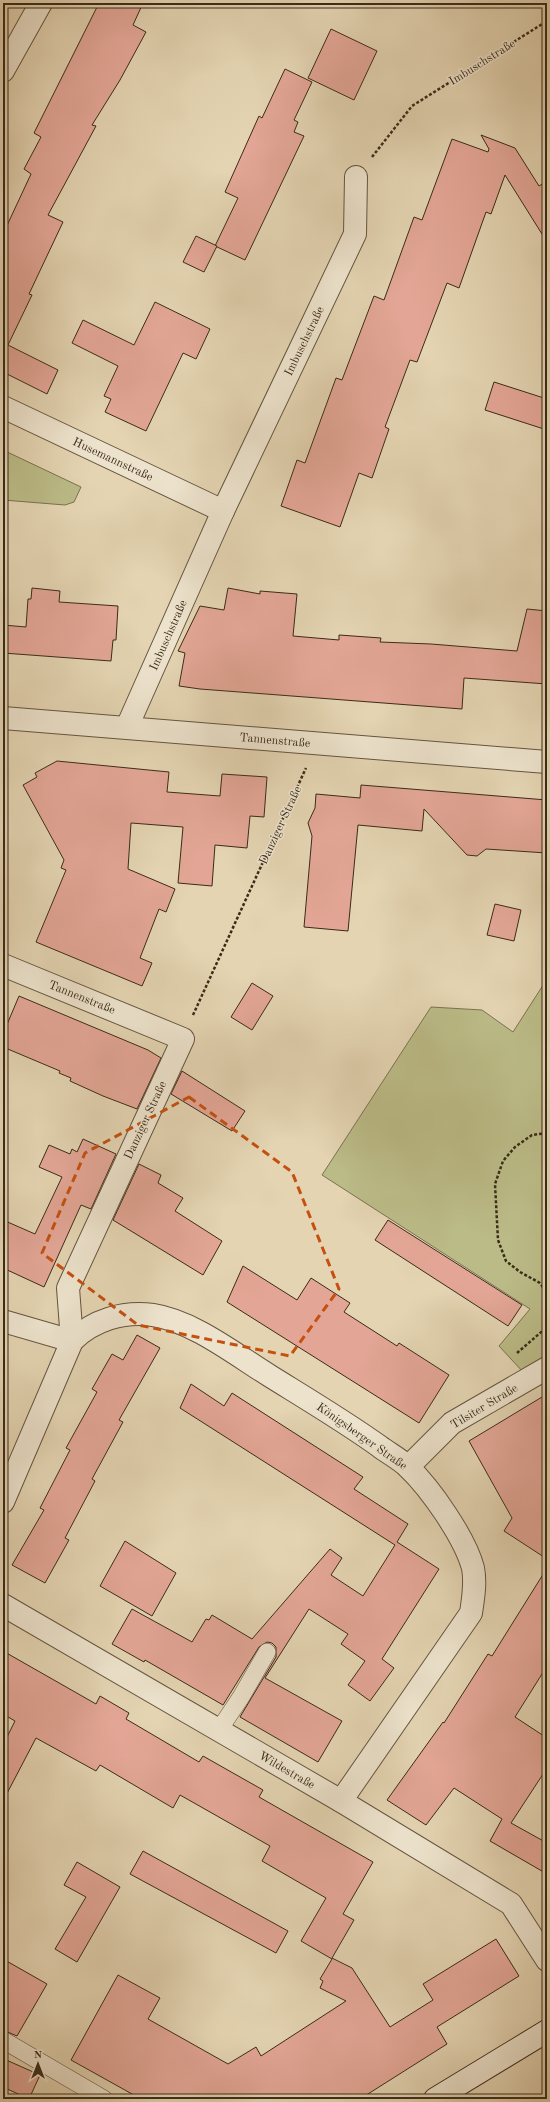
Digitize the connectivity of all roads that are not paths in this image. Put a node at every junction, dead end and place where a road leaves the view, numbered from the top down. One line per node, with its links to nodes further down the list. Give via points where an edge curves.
1 (41, 3): 2 (street)
2 (3, 71)
3 (356, 177): 5 (street, Imbuschstraße, via 355,234)
4 (3, 407): 5 (street, Husemannstraße)
5 (223, 511): 7 (street, Imbuschstraße)
6 (3, 718): 7 (street, Tannenstraße)
7 (127, 727): 8 (street, Tannenstraße)
8 (547, 762)
9 (3, 965): 10 (street, Tannenstraße)
10 (183, 1039): 12 (street, Danziger Straße, via 68,1288)
11 (3, 1321): 12 (street)
12 (72, 1341): 14 (street, Königsberger Straße, via 97,1322 115,1318 152,1315 174,1320 210,1339 339,1419); 15 (street, Danziger Straße)
13 (547, 1368): 14 (street, Tilsiter Straße, via 452,1423)
14 (408, 1467): 19 (street, Königsberger Straße, via 451,1523 464,1545 473,1569 471,1613)
15 (3, 1502)
16 (3, 1605): 18 (street, Wildestraße)
17 (267, 1652): 18 (lane)
18 (219, 1730): 19 (street, Wildestraße)
19 (341, 1801): 20 (street, Wildestraße, via 512,1904)
20 (547, 1960)
21 (547, 2031): 24 (street)
22 (3, 2040): 23 (lane)
23 (104, 2099)
24 (435, 2099)

